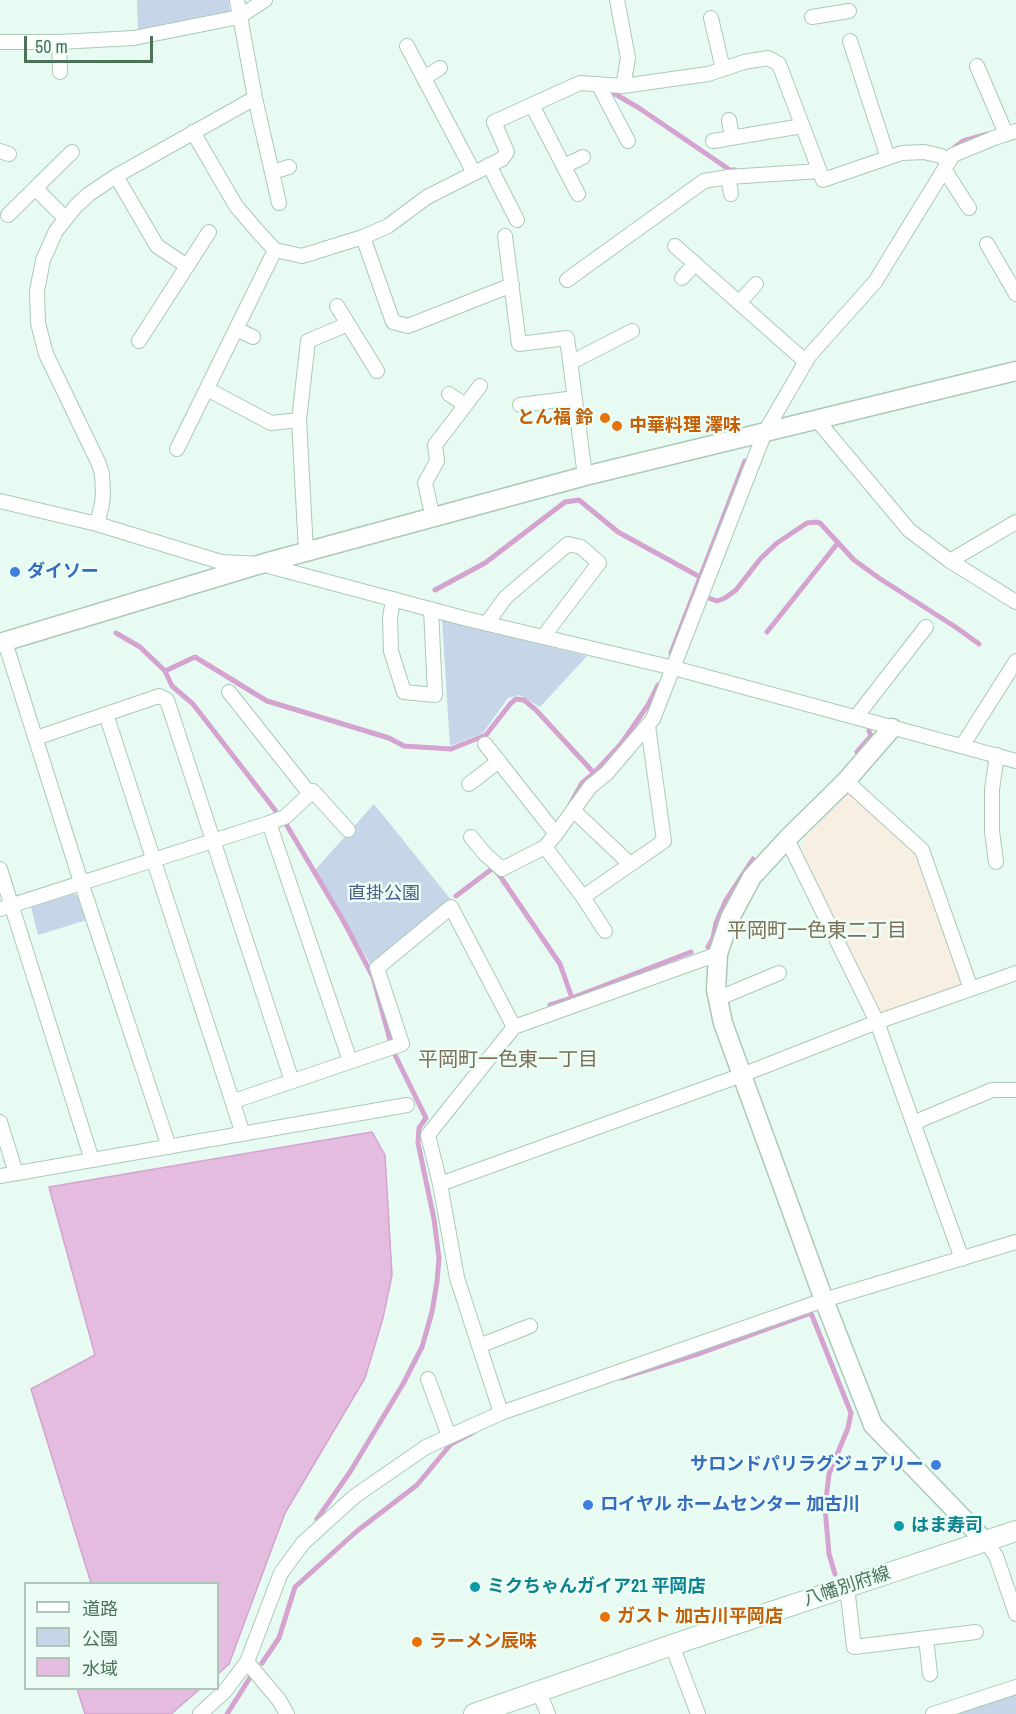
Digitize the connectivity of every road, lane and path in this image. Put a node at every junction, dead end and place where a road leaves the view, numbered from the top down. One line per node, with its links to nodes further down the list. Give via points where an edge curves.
1 (237, 0): 6 (street)
2 (265, 0): 6 (street)
3 (617, 0): 19 (street, via 628,58)
4 (829, 7): 5 (street); 7 (street)
5 (849, 11)
6 (239, 17): 11 (street, via 134,38); 20 (street)
7 (812, 17)
8 (711, 18): 15 (street)
9 (850, 40): 31 (street)
10 (0, 42): 11 (street)
11 (59, 42): 16 (street)
12 (407, 46): 17 (street)
13 (977, 66): 25 (street)
14 (440, 68): 17 (street)
15 (723, 69): 19 (street); 23 (street, via 768,58 779,64)
16 (60, 72)
17 (424, 78): 38 (street)
18 (598, 84): 19 (street); 21 (street, via 580,83); 27 (street)
19 (623, 86)
20 (255, 98): 24 (street); 37 (street)
21 (532, 105): 32 (street, via 494,122 507,152); 33 (street)
22 (729, 120): 26 (street)
23 (802, 126): 26 (street); 36 (street)
24 (193, 132): 39 (street); 54 (street, via 236,206)
25 (1011, 133): 34 (street, via 953,155)
26 (732, 137): 28 (street)
27 (628, 141)
28 (713, 141)
29 (72, 152): 41 (street)
30 (583, 157): 33 (street)
31 (888, 158): 34 (street, via 924,152 941,156); 36 (street, via 823,180)
32 (489, 165): 38 (street); 48 (street)
33 (564, 166): 42 (street)
34 (947, 166): 45 (street); 69 (street, via 875,282)
35 (289, 167): 37 (street)
36 (820, 171): 40 (street)
37 (272, 172): 44 (street)
38 (474, 173): 51 (street, via 428,196 388,226)
39 (116, 176): 47 (street, via 89,194); 56 (street, via 157,246)
40 (728, 177): 43 (street); 58 (street, via 704,181 674,210 607,259)
41 (35, 188): 46 (street); 47 (street)
42 (578, 194)
43 (731, 194)
44 (279, 203)
45 (969, 208)
46 (8, 215)
47 (65, 218): 87 (street, via 41,268 38,323 46,354 99,464 103,494)
48 (517, 220)
49 (208, 232): 56 (street)
50 (505, 236): 60 (street)
51 (363, 237): 54 (street, via 302,256); 60 (street, via 393,322 408,326)
52 (987, 244): 61 (street)
53 (675, 246): 55 (street)
54 (275, 250): 65 (street)
55 (694, 264): 57 (street); 62 (street)
56 (187, 266): 68 (street)
57 (682, 278)
58 (567, 280)
59 (756, 284): 62 (street)
60 (512, 285): 70 (street, via 519,344 567,338)
61 (1016, 294)
62 (739, 303): 69 (street)
63 (337, 306): 64 (street)
64 (348, 324): 71 (street); 79 (street, via 308,341)
65 (236, 329): 67 (street); 74 (street)
66 (632, 331): 70 (street)
67 (253, 337)
68 (139, 340)
69 (806, 362): 81 (street)
70 (570, 363): 76 (street)
71 (377, 371)
72 (1016, 371): 80 (street)
73 (480, 386): 77 (street)
74 (207, 389): 79 (street, via 271,423); 82 (street)
75 (449, 394): 77 (street)
76 (575, 398): 78 (street); 83 (street)
77 (465, 405): 85 (street, via 435,445 437,461 425,483)
78 (520, 405)
79 (299, 420): 88 (street)
80 (817, 420): 81 (street); 89 (street, via 909,530)
81 (765, 432): 83 (street); 99 (street)
82 (177, 449)
83 (585, 476): 85 (street)
84 (0, 501): 87 (street)
85 (433, 518): 88 (street)
86 (1016, 522): 89 (street)
87 (97, 524): 90 (street, via 221,562)
88 (306, 552): 90 (street)
89 (950, 561): 92 (street)
90 (261, 564): 91 (street); 97 (street)
91 (393, 599): 93 (street); 93 (street, via 391,651 404,692 435,695)
92 (1016, 602)
93 (431, 609): 94 (street)
94 (487, 623): 96 (street); 96 (street, via 506,597 568,544 581,547 599,562)
95 (926, 627): 102 (street)
96 (543, 637): 99 (street)
97 (2, 642): 105 (street)
98 (1016, 661): 107 (street)
99 (674, 668): 102 (street); 103 (street)
100 (229, 692): 113 (street)
101 (106, 714): 105 (street); 120 (street, via 159,696 167,700); 122 (street)
102 (856, 717): 104 (street)
103 (648, 726): 114 (street); 124 (street, via 664,841)
104 (892, 728): 107 (street); 111 (street)
105 (36, 738): 126 (street)
106 (485, 744): 109 (street)
107 (962, 746): 108 (street)
108 (997, 755): 110 (street); 123 (street, via 992,789)
109 (499, 761): 112 (street); 117 (street)
110 (1016, 761)
111 (846, 781): 119 (street); 133 (street, via 922,850)
112 (469, 784)
113 (310, 794): 115 (street, via 285,817); 116 (street, via 313,791)
114 (573, 810): 117 (street); 124 (street)
115 (269, 823): 120 (street); 137 (street)
116 (348, 830)
117 (556, 834): 121 (street)
118 (471, 837): 121 (street, via 502,869)
119 (787, 839): 130 (street, via 752,878 730,918); 135 (street)
120 (213, 840): 122 (street); 139 (street)
121 (545, 847): 127 (street)
122 (153, 859): 126 (street); 141 (street)
123 (996, 862)
124 (630, 864): 127 (street)
125 (0, 869): 128 (street)
126 (81, 882): 128 (street); 146 (street)
127 (583, 897): 129 (street)
128 (6, 908): 147 (street)
129 (605, 931)
130 (718, 954): 134 (street); 136 (street)
131 (779, 973): 134 (street)
132 (1016, 973): 133 (street)
133 (971, 989): 135 (street)
134 (717, 999): 138 (street)
135 (877, 1022): 138 (street); 144 (street)
136 (514, 1028): 137 (street, via 451,908 377,968 402,1044); 150 (street, via 428,1135)
137 (350, 1061): 139 (street)
138 (742, 1075): 150 (street); 153 (street)
139 (292, 1081): 141 (street)
140 (1016, 1090): 144 (street, via 992,1090)
141 (234, 1101): 145 (street)
142 (407, 1105): 145 (street)
143 (0, 1122): 148 (street)
144 (913, 1123): 152 (street)
145 (243, 1134): 146 (street)
146 (169, 1147): 147 (street)
147 (92, 1160): 148 (street)
148 (16, 1173): 149 (street)
149 (0, 1176)
150 (440, 1184): 155 (street, via 457,1278)
151 (1016, 1242): 152 (street)
152 (962, 1259): 153 (street)
153 (824, 1300): 157 (street); 160 (street, via 873,1425)
154 (530, 1326): 155 (street)
155 (479, 1346): 157 (street)
156 (428, 1379): 158 (street)
157 (501, 1413): 158 (street)
158 (449, 1436): 166 (street, via 356,1496 303,1543 281,1573)
159 (1016, 1531): 160 (main road, 八幡別府線)
160 (986, 1542): 161 (main road, 八幡別府線); 162 (street, via 996,1556)
161 (848, 1587): 164 (street, via 854,1647); 165 (main road, 八幡別府線)
162 (1016, 1614)
163 (976, 1632): 164 (street)
164 (926, 1638): 167 (street)
165 (672, 1645): 169 (main road, 八幡別府線); 174 (street)
166 (247, 1662): 170 (street, via 225,1691); 171 (street)
167 (930, 1674)
168 (1016, 1687): 175 (street)
169 (539, 1692): 172 (main road, 八幡別府線); 173 (street)
170 (200, 1714)
171 (287, 1714)
172 (474, 1714)
173 (548, 1714)
174 (698, 1714)
175 (933, 1714)

